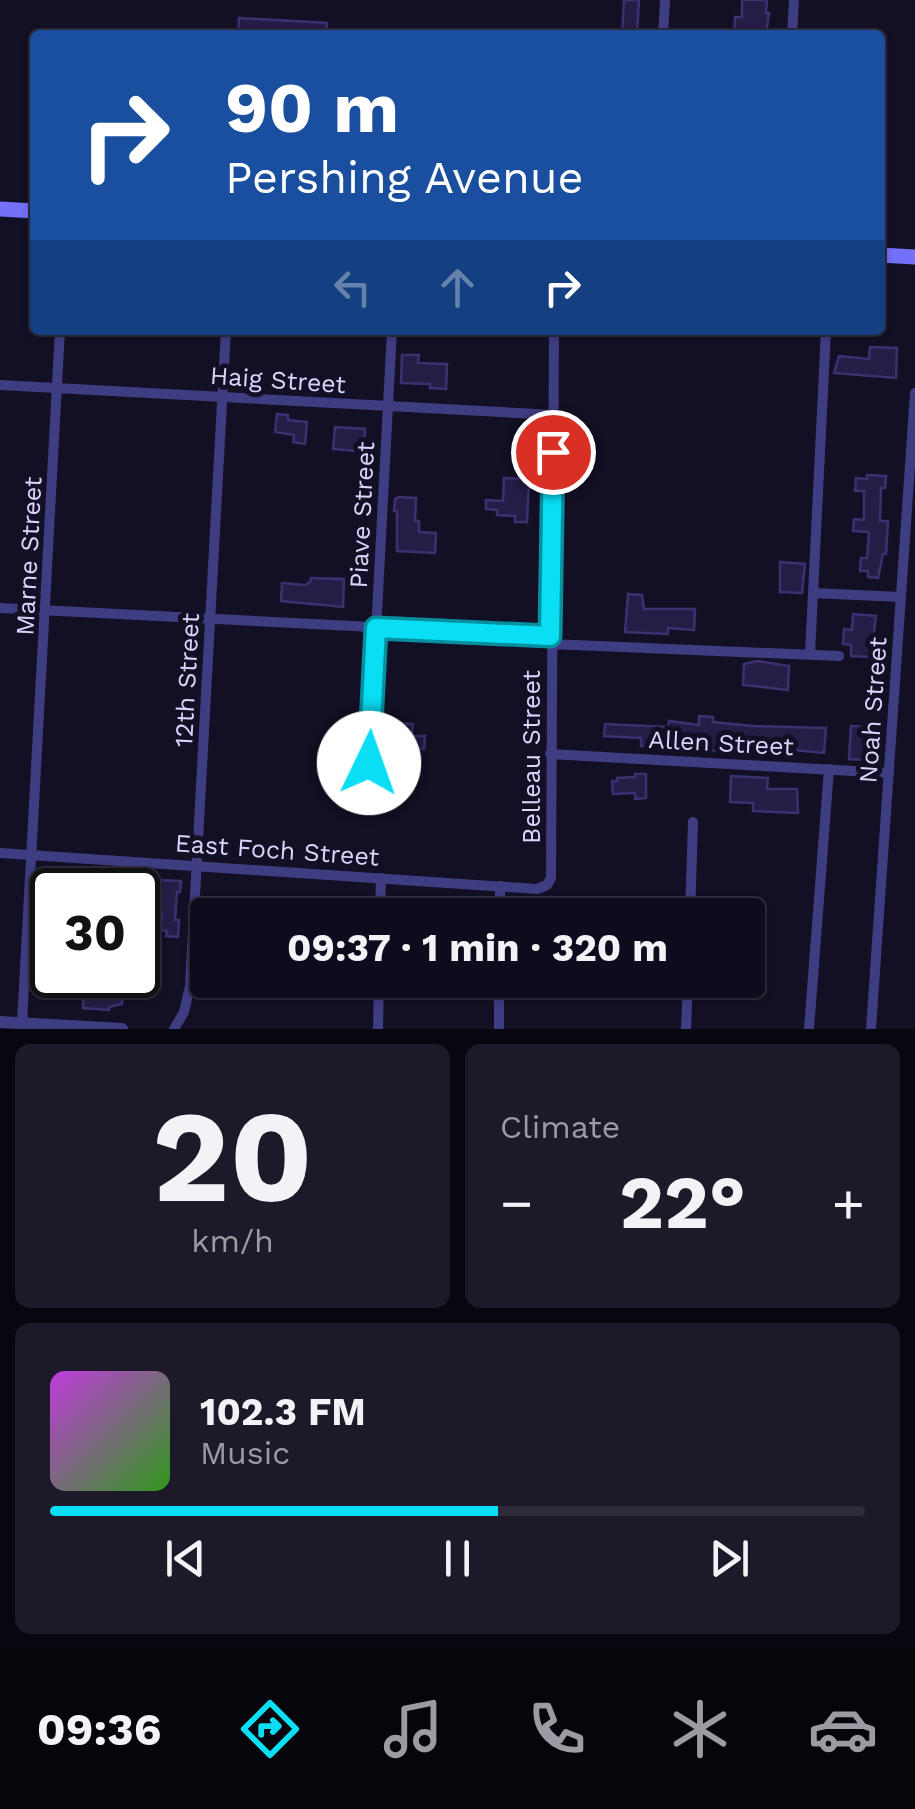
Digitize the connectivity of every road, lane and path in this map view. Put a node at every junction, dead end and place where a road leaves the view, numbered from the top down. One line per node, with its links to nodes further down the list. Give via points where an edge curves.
1 (665, 0): 3 (street)
2 (794, 0): 4 (street)
3 (663, 30)
4 (792, 30)
5 (0, 209): 6 (main road)
6 (30, 211)
7 (885, 255): 8 (main road)
8 (915, 257)
9 (60, 335): 15 (street, Marne Street)
10 (226, 335): 17 (street, 12th Street)
11 (392, 335): 18 (street, Piave Street)
12 (554, 335): 19 (street, Belleau Street)
13 (826, 335): 20 (street)
14 (0, 385): 15 (street, Haig Street)
15 (58, 387): 17 (street, Haig Street); 23 (street, Marne Street)
16 (915, 393): 21 (street, Noah Street)
17 (222, 396): 18 (street, Haig Street); 24 (street, 12th Street)
18 (387, 407): 19 (street, Haig Street); 25 (street, Piave Street)
19 (554, 415): 26 (street, Belleau Street)
20 (813, 593): 21 (street); 27 (street)
21 (900, 597): 32 (street, Noah Street)
22 (0, 608): 23 (street)
23 (47, 610): 24 (street); 35 (street, Marne Street)
24 (210, 619): 25 (street); 36 (street, 12th Street)
25 (376, 628): 26 (street); 30 (street, Piave Street)
26 (550, 640): 27 (street); 29 (street, Belleau Street)
27 (810, 654): 28 (street)
28 (839, 656)
29 (550, 754): 31 (street, Allen Street); 38 (street, Belleau Street)
30 (369, 763)
31 (829, 769): 32 (street, Allen Street); 55 (street)
32 (889, 773): 56 (street, Noah Street)
33 (693, 822): 43 (street)
34 (0, 853): 35 (street, East Foch Street)
35 (33, 854): 36 (street, East Foch Street); 49 (street, Marne Street)
36 (197, 865): 37 (street, East Foch Street); 40 (street, 12th Street)
37 (381, 878): 39 (street, East Foch Street); 41 (street)
38 (549, 883): 39 (street, East Foch Street, via 537,889)
39 (500, 886): 42 (street)
40 (195, 898)
41 (380, 898)
42 (500, 898)
43 (691, 898)
44 (190, 970): 51 (street, 12th Street, via 187,1004)
45 (379, 998): 52 (street)
46 (499, 998): 53 (street)
47 (687, 998): 54 (street)
48 (0, 1022): 49 (street)
49 (22, 1024): 50 (street)
50 (122, 1029)
51 (174, 1029)
52 (378, 1029)
53 (499, 1029)
54 (686, 1029)
55 (809, 1029)
56 (871, 1029)

